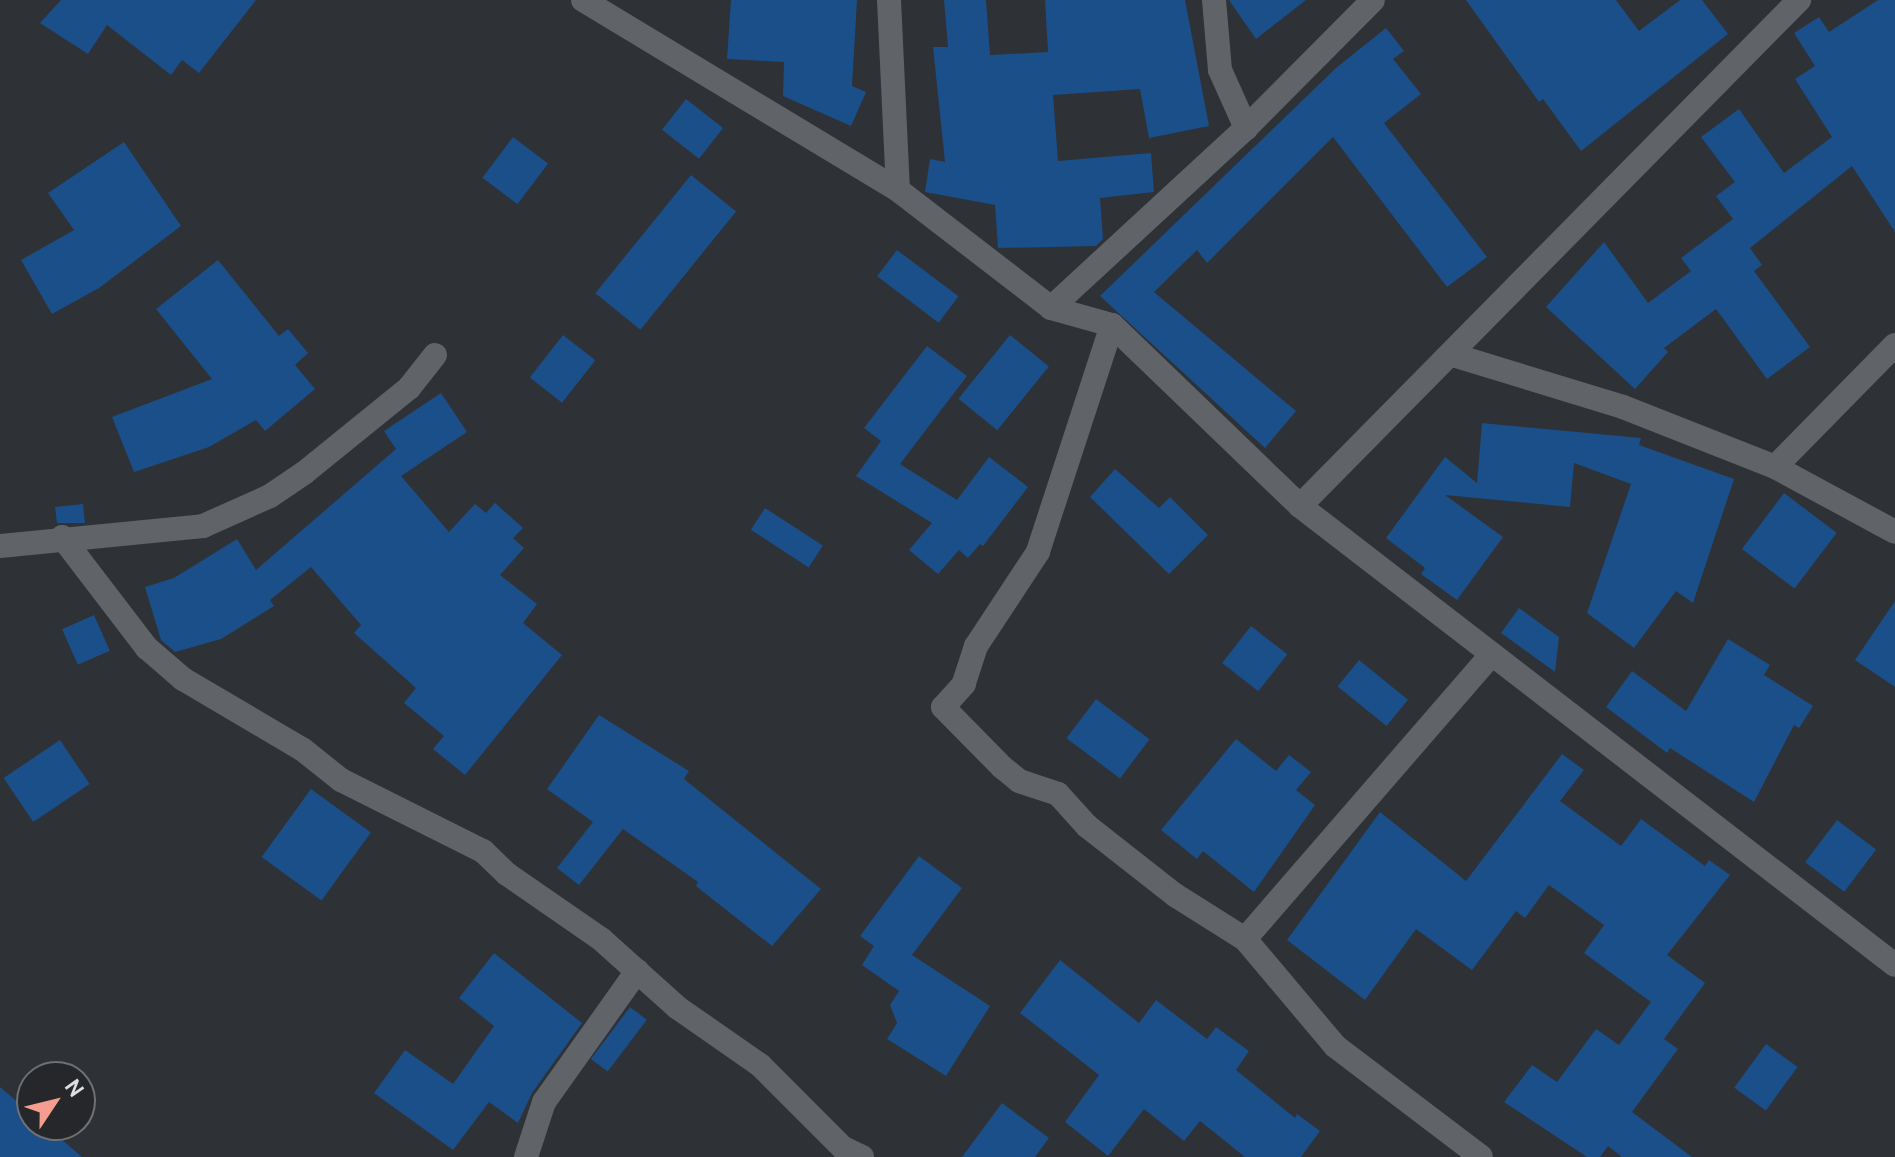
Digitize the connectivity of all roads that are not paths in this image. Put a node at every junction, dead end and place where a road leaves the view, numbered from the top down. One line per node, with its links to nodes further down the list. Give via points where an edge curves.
1 (583, 0): 7 (street)
2 (889, 0): 7 (street)
3 (1214, 0): 6 (street, via 1220,70)
4 (1373, 0): 6 (street)
5 (1799, 0): 12 (street)
6 (1246, 128): 8 (street)
7 (898, 190): 8 (street)
8 (1051, 308): 9 (street)
9 (1112, 325): 14 (street); 19 (street, via 1038,552 976,646 964,684 943,707 1019,781 1058,794 1087,826 1175,895)
10 (1895, 345): 13 (street)
11 (435, 355): 16 (street, via 409,388 270,496 203,526)
12 (1453, 355): 13 (street, via 1623,407); 14 (street)
13 (1775, 467): 15 (street)
14 (1300, 506): 18 (street)
15 (1895, 532)
16 (62, 537): 17 (street); 21 (street, via 147,648 183,679 302,749 341,780 483,851)
17 (0, 546)
18 (1490, 656): 19 (street); 20 (street)
19 (1245, 939): 24 (street, via 1335,1046)
20 (1895, 965)
21 (637, 971): 22 (street, via 544,1102); 23 (street, via 678,1008 760,1065 843,1148)
22 (526, 1157)
23 (862, 1157)
24 (1481, 1157)

